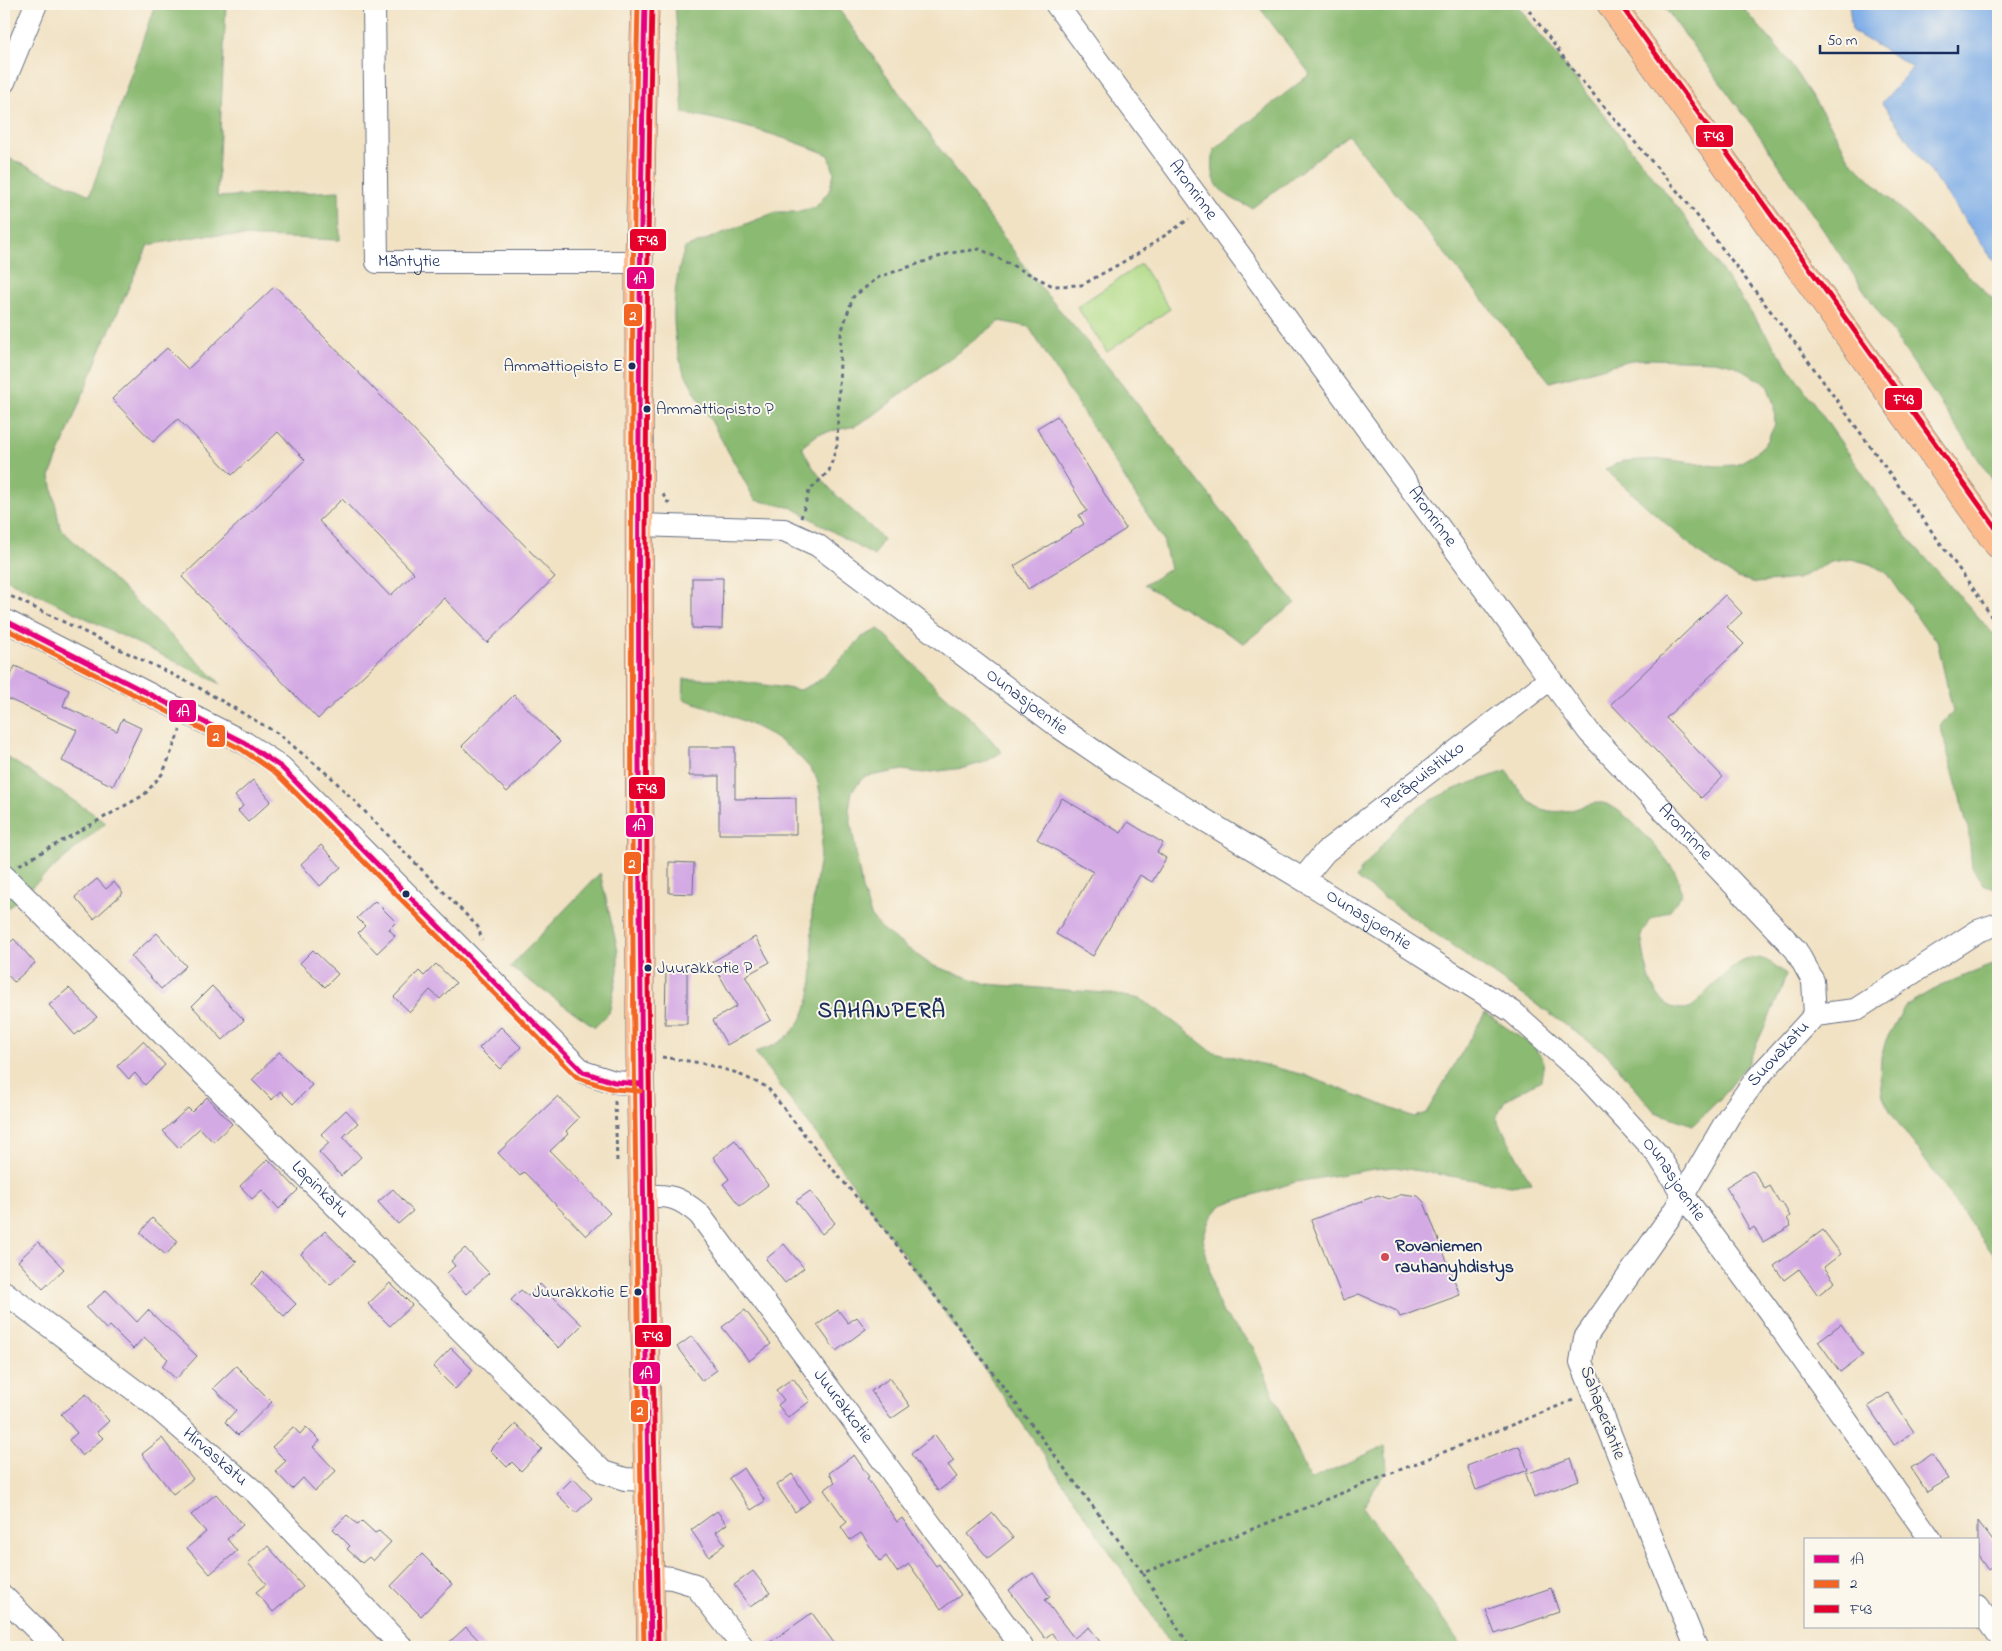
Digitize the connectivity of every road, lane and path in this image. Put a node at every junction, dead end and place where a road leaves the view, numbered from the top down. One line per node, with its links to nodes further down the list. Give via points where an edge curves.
1 (36, 4): 7 (street)
2 (374, 4): 9 (street, Mäntytie, via 377,262)
3 (645, 4): 9 (main road)
4 (1056, 4): 8 (street, Aronrinne)
5 (1524, 4): 14 (path, via 1576,74 1685,200 1799,348 1980,598)
6 (1611, 4): 12 (main road)
7 (4, 82)
8 (1205, 208): 10 (path, via 1139,253 1082,285 1053,286 980,249 950,253 879,277 853,297 841,333 837,445 828,471 810,491); 15 (street, Aronrinne)
9 (639, 262): 11 (main road)
10 (800, 521)
11 (640, 525): 19 (street, Ounasjoentie, via 784,530 817,545 1059,728); 22 (main road)
12 (1998, 544)
13 (4, 620): 17 (street)
14 (1998, 628)
15 (1550, 679): 19 (street, Peräpuistikko, via 1324,852); 21 (street, Aronrinne, via 1589,732 1796,950 1813,981)
16 (196, 686): 17 (path)
17 (186, 713): 18 (path, via 163,772 144,795); 23 (street, via 245,743 281,767 583,1072 614,1082)
18 (10, 871): 28 (street, Lapinkatu, via 603,1472 626,1479)
19 (1303, 879): 24 (street, Ounasjoentie, via 1513,1012 1587,1078 1641,1135)
20 (1998, 924): 21 (street, Suovakatu, via 1978,931 1856,1010)
21 (1815, 1015): 24 (street, Suovakatu, via 1757,1078 1729,1116)
22 (640, 1055): 23 (main road); 30 (path, via 701,1063 734,1072 767,1087 890,1236)
23 (641, 1084): 25 (main road)
24 (1683, 1195): 27 (street, Sahaperäntie, via 1585,1338 1581,1362); 29 (street, Ounasjoentie)
25 (644, 1196): 28 (main road); 39 (street, Juurakkotie, via 666,1195 683,1201 699,1214)
26 (4, 1292): 36 (street, Hirvaskatu, via 149,1401 256,1493)
27 (1593, 1392): 30 (path); 41 (street, Sahaperäntie)
28 (647, 1480): 31 (main road)
29 (1930, 1538)
30 (1143, 1573): 40 (path)
31 (650, 1576): 37 (main road); 38 (street, via 696,1585)
32 (4, 1597): 35 (street)
33 (1980, 1610): 34 (street)
34 (1998, 1635)
35 (54, 1647)
36 (402, 1647)
37 (651, 1647)
38 (743, 1647)
39 (1022, 1647)
40 (1190, 1647)
41 (1696, 1647)

